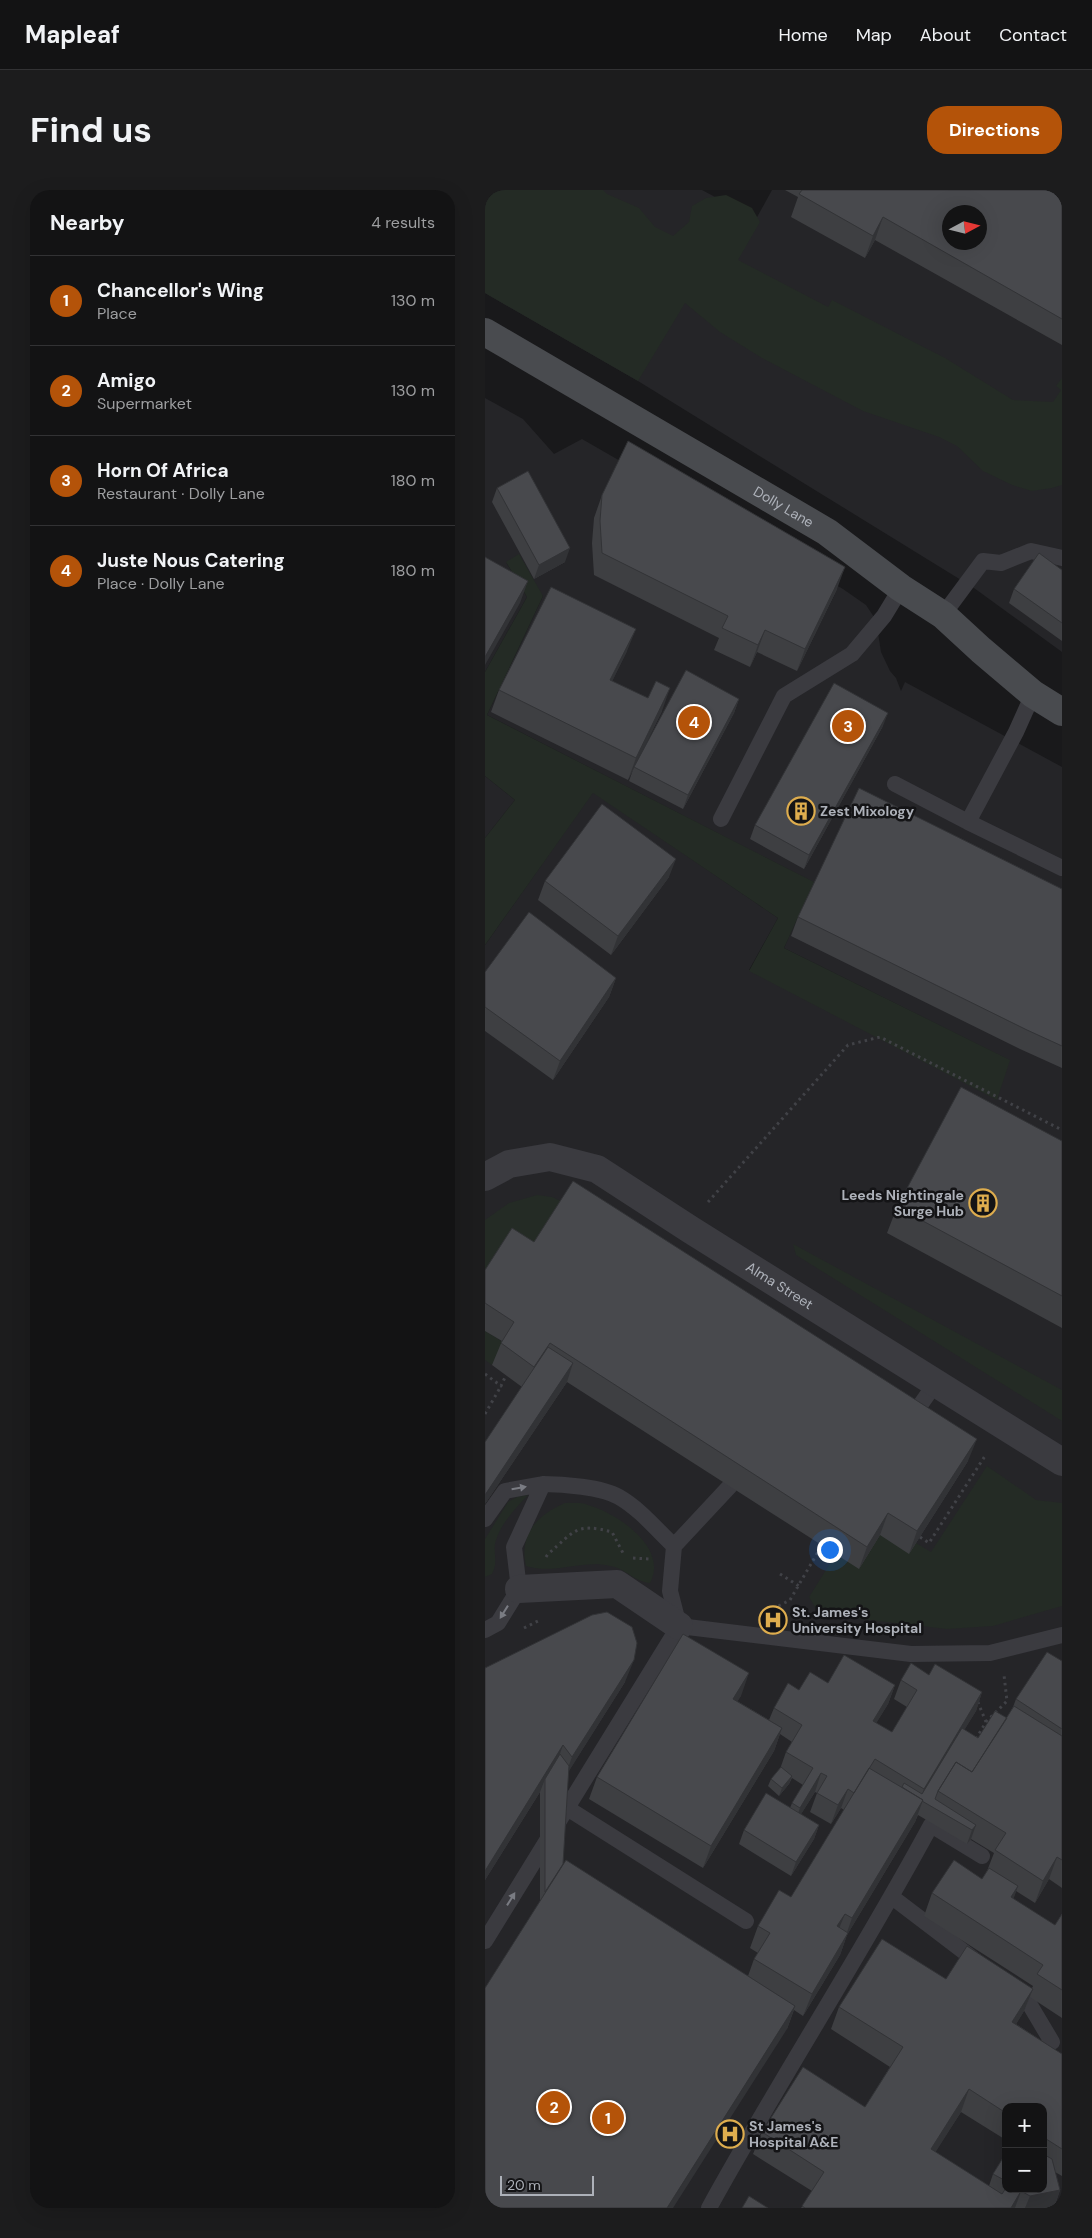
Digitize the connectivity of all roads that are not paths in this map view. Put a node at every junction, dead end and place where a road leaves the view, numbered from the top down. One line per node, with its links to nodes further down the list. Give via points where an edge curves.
1 (485, 332): 3 (street, Dolly Lane, via 827,532)
2 (1062, 558): 4 (lane, via 1031,550 1001,563 983,561)
3 (901, 588): 4 (street, Dolly Lane); 8 (lane, via 884,616 851,654 785,696)
4 (943, 615): 5 (street, Dolly Lane)
5 (1033, 694): 6 (street, Dolly Lane); 9 (lane)
6 (1062, 712)
7 (895, 784): 9 (lane)
8 (721, 819)
9 (968, 822): 10 (lane)
10 (1062, 868)
11 (485, 1177): 12 (street, Alma Street, via 509,1164 550,1157 597,1168)
12 (935, 1384): 13 (lane); 14 (street, Alma Street)
13 (908, 1422)
14 (1062, 1462)
15 (543, 1484): 17 (lane, one-way to 15, via 505,1490); 18 (lane, via 570,1484 618,1496); 19 (lane, via 514,1547)
16 (730, 1486): 18 (lane)
17 (485, 1519)
18 (674, 1546): 20 (lane, via 670,1590)
19 (519, 1589): 20 (street, via 617,1584); 21 (lane, one-way to 21, via 498,1622)
20 (679, 1626): 22 (lane, via 911,1654 990,1653); 23 (lane)
21 (485, 1630)
22 (1062, 1635)
23 (567, 1808): 26 (lane); 27 (lane, one-way to 23)
24 (982, 1856): 25 (lane, via 931,1825)
25 (892, 1897): 28 (lane, via 1027,2000); 29 (lane)
26 (746, 1921)
27 (485, 1940)
28 (1052, 2042)
29 (709, 2208)

